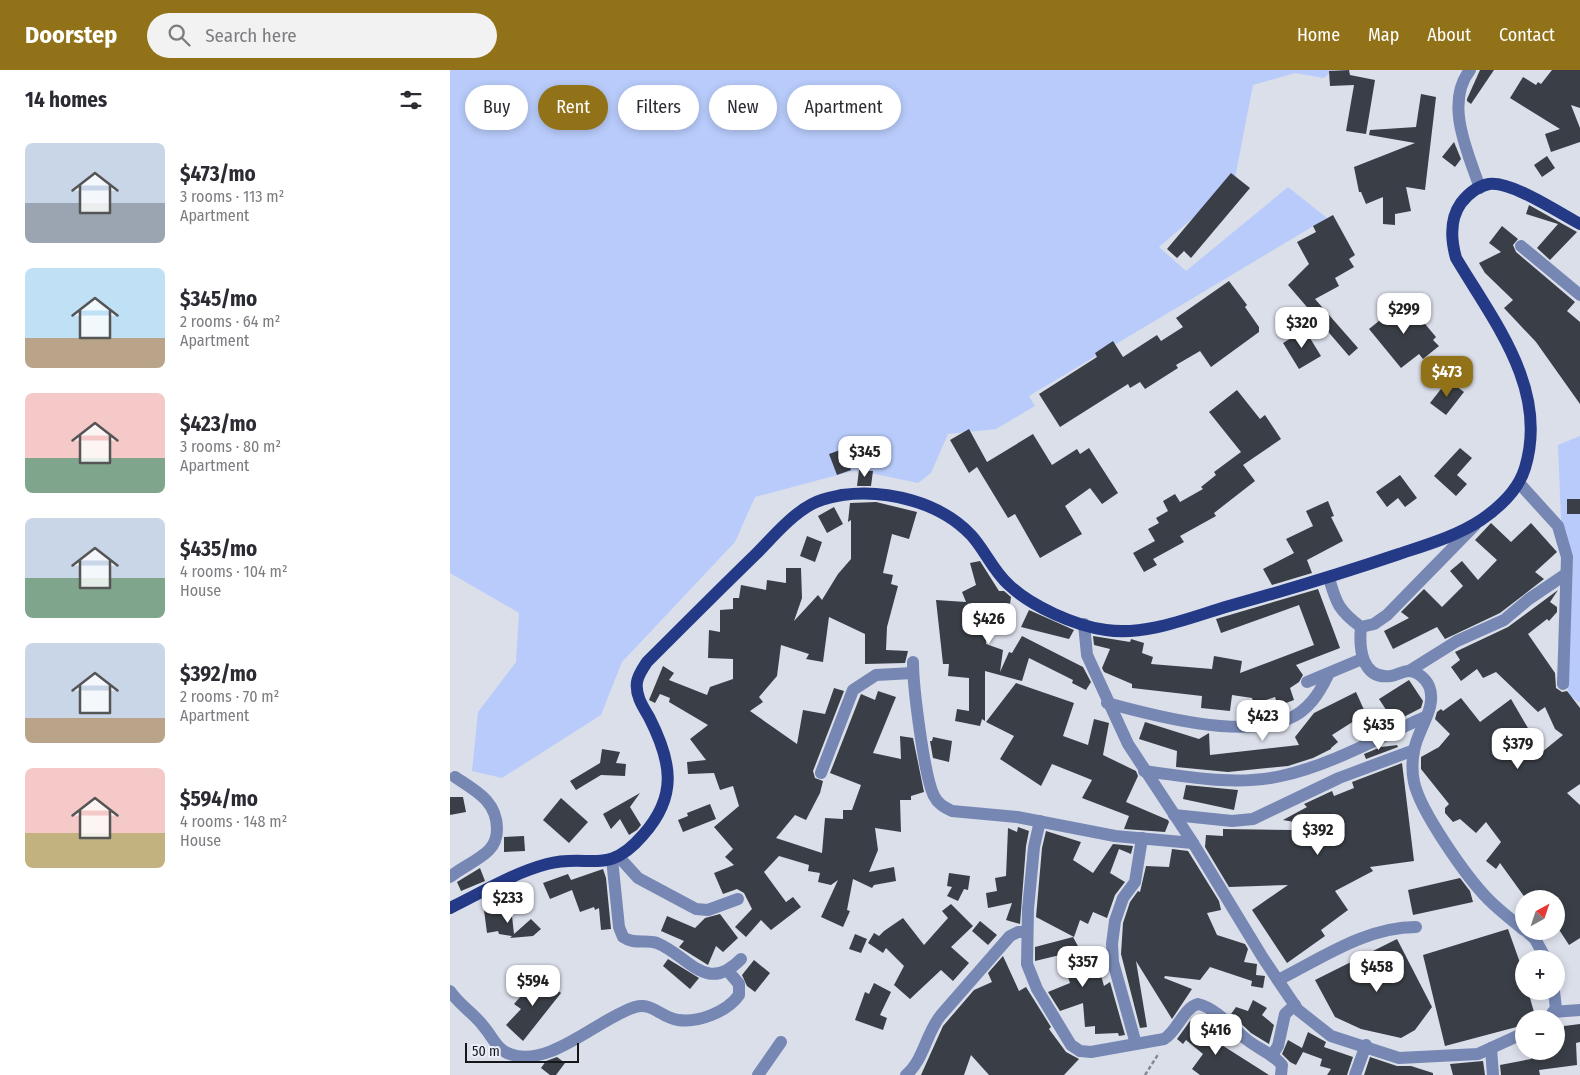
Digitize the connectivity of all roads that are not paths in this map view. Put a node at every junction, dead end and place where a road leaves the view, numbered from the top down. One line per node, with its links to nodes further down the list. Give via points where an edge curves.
1 (1470, 70): 2 (street, via 1458,103 1468,154)
2 (1480, 188): 3 (main road, via 1490,184 1508,186); 6 (main road, via 1465,198 1456,210 1452,243 1456,258 1524,378 1530,429 1525,468)
3 (1580, 224)
4 (1521, 246): 5 (street)
5 (1580, 295)
6 (1519, 483): 7 (main road, via 1507,499); 8 (street, via 1558,526 1567,557)
7 (1478, 522): 9 (main road, via 1436,541); 11 (street, via 1387,615 1374,624)
8 (1566, 574): 13 (street, via 1504,620 1457,641); 16 (street)
9 (1329, 578): 10 (main road, via 1147,628 1106,630); 11 (street, via 1336,602 1344,615)
10 (1084, 624): 17 (street, via 1087,655); 27 (main road, via 1024,598 1006,583 971,535 937,509 884,495 843,495 812,504 762,548 647,662 640,673 638,696 664,749 667,763 666,802 657,820)
11 (1361, 627): 12 (street)
12 (1362, 660): 13 (street, via 1380,676); 14 (street)
13 (1409, 671): 18 (street, via 1419,674 1430,687 1432,703)
14 (1328, 675): 15 (street); 17 (street, via 1320,693 1306,708 1289,719 1270,725 1190,722)
15 (1307, 682)
16 (1563, 684)
17 (1107, 703): 20 (street)
18 (1425, 717): 19 (street); 20 (street, via 1308,769 1279,776 1228,780)
19 (1414, 750): 23 (street, via 1339,778 1253,819 1232,821); 31 (street, via 1414,781 1418,794 1452,854 1488,900)
20 (1144, 771): 23 (street)
21 (821, 774): 24 (street, via 853,690 876,675 913,668 926,760 933,794 938,802 952,811)
22 (455, 777): 28 (street, via 485,797 493,807 497,834 489,850)
23 (1174, 815): 26 (street)
24 (1040, 821): 25 (street); 33 (street, via 1034,846)
25 (1142, 838): 26 (street); 43 (street, via 1135,882 1123,898 1112,944 1113,962)
26 (1193, 843): 36 (street)
27 (616, 858): 29 (street, via 638,878 696,909 708,910); 30 (main road, via 604,862 546,864); 35 (street, via 619,927 623,937 633,942 658,944 706,974)
28 (450, 877)
29 (738, 899)
30 (450, 908)
31 (1515, 922)
32 (1416, 927): 36 (street, via 1396,927 1370,933)
33 (1027, 932): 43 (street, via 1026,956 1030,973 1071,1045 1085,1052); 48 (street, via 1010,936 941,1015 932,1026 919,1060)
34 (741, 959): 35 (street)
35 (728, 972): 37 (street, via 739,984 740,995 712,1015 677,1020 650,1006 634,1007 534,1057 510,1055 500,1049 486,1028)
36 (1278, 980): 38 (street)
37 (450, 991)
38 (1295, 1005): 44 (street, via 1331,1036); 46 (street, via 1285,1014)
39 (1580, 1010): 40 (street)
40 (1565, 1013)
41 (1515, 1038): 45 (street)
42 (781, 1042): 47 (street)
43 (1136, 1044): 46 (street, via 1168,1037 1192,1006 1198,1004 1252,1044)
44 (1366, 1045): 45 (street, via 1399,1058 1478,1054); 50 (street)
45 (1491, 1048): 51 (street)
46 (1272, 1054): 49 (street, via 1282,1065)
47 (758, 1075)
48 (906, 1075)
49 (1280, 1075)
50 (1355, 1075)
51 (1493, 1075)

